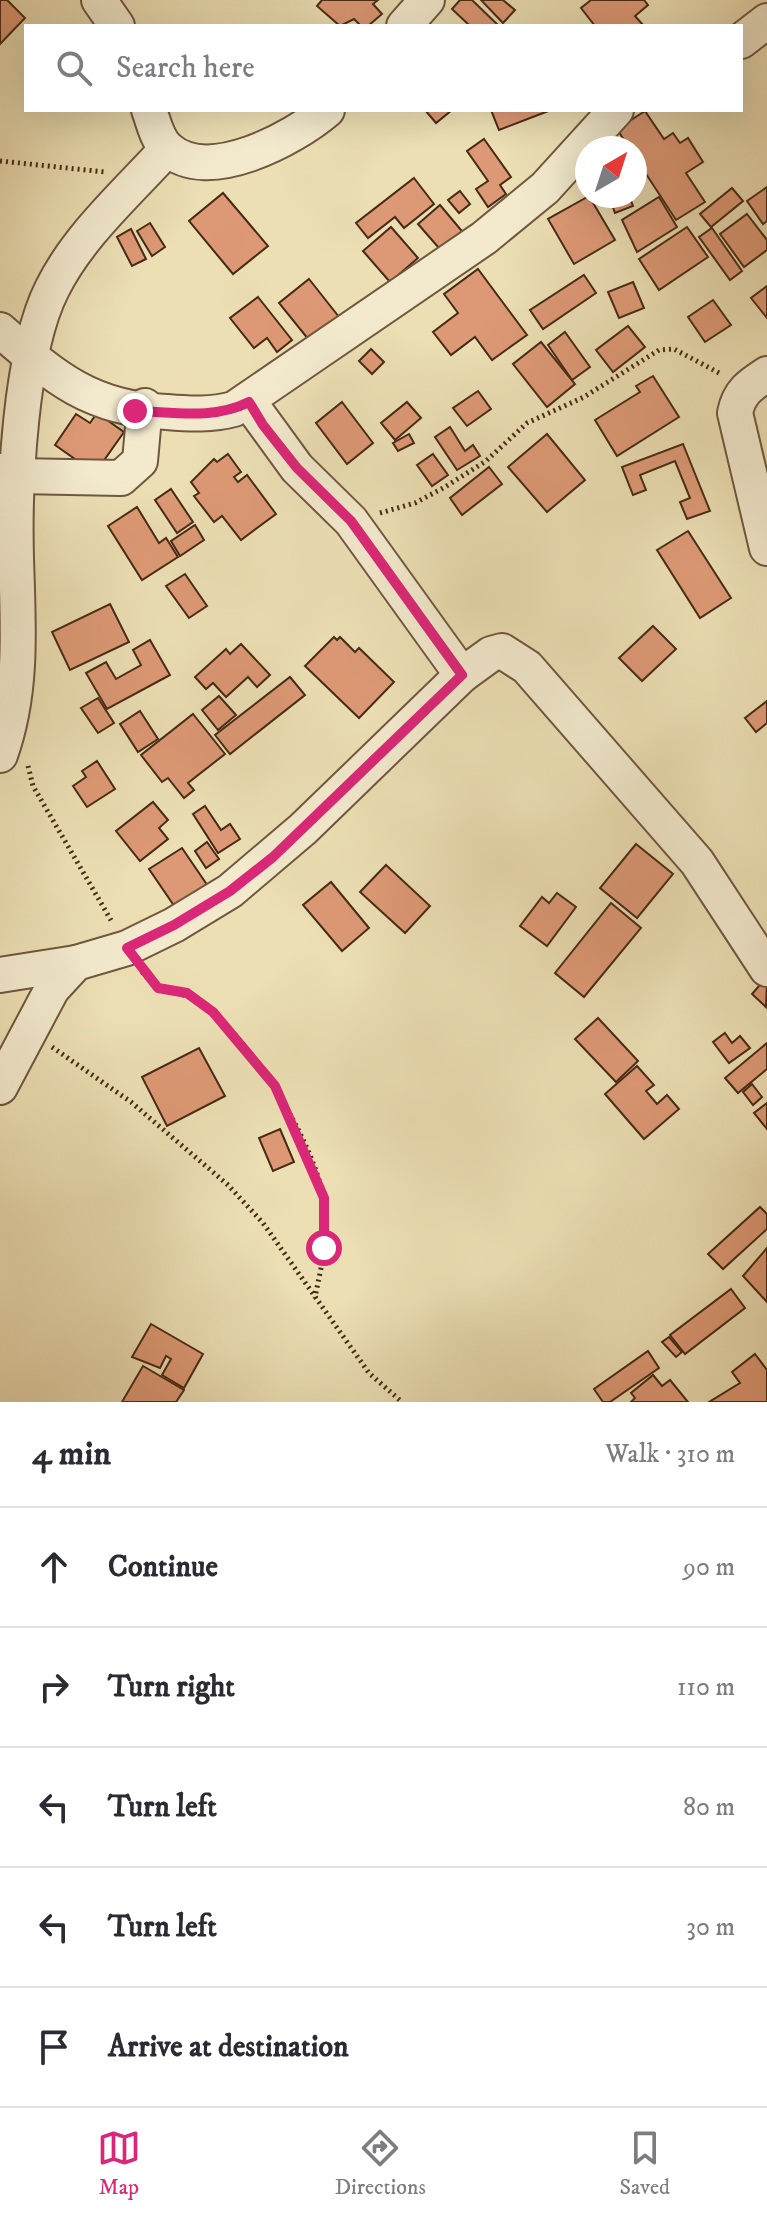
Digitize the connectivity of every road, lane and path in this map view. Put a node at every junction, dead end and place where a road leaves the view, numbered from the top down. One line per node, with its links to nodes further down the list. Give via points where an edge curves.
1 (99, 0): 4 (street)
2 (427, 0): 5 (street)
3 (767, 21): 6 (street)
4 (116, 24)
5 (406, 24)
6 (743, 39)
7 (150, 112): 10 (street)
8 (325, 112): 10 (street, via 310,124 223,162 204,164)
9 (614, 112): 16 (street, via 545,188 484,238)
10 (167, 149): 12 (street)
11 (0, 161): 12 (path)
12 (141, 177): 14 (street, via 52,288)
13 (0, 330): 14 (street)
14 (31, 356): 17 (street, via 104,403); 18 (street)
15 (757, 380): 19 (path, via 674,349 659,350 584,397 527,423 486,461 415,503); 20 (street, via 737,400 735,413)
16 (249, 402): 17 (street, via 218,413); 19 (street, via 297,468)
17 (145, 409): 18 (street, via 140,461 121,478)
18 (8, 474): 21 (street)
19 (351, 521): 22 (street)
20 (767, 548)
21 (9, 619): 23 (street)
22 (462, 675): 25 (street, via 273,857 219,898); 27 (street, via 502,651 527,667 697,862)
23 (13, 720): 24 (street); 25 (path, via 33,786)
24 (0, 755)
25 (127, 948): 26 (street); 31 (path, via 158,988 187,993 213,1012 275,1086 324,1198 325,1237)
26 (76, 963): 28 (street); 29 (street, via 52,989)
27 (767, 969)
28 (0, 975)
29 (29, 1032): 30 (street); 31 (path, via 131,1102 228,1185 263,1223)
30 (0, 1087)
31 (315, 1298): 32 (path, via 369,1373)
32 (390, 1393): 33 (path); 34 (path)
33 (391, 1402)
34 (402, 1402)

